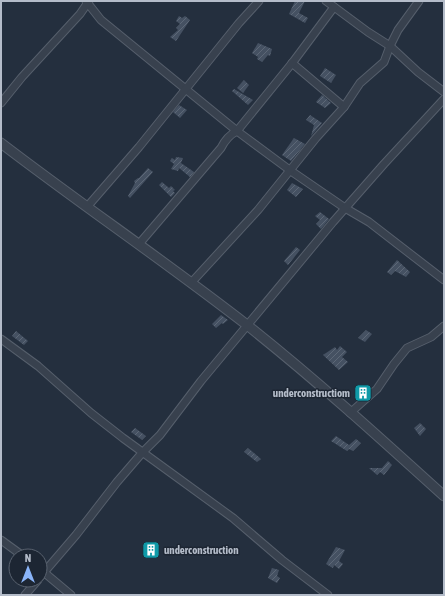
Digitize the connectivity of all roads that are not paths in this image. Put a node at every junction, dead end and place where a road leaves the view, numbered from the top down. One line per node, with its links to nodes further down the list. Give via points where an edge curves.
1 (260, 1): 8 (street)
2 (326, 1): 5 (street)
3 (419, 1): 6 (street)
4 (88, 2): 8 (street, via 101,20); 11 (street)
5 (334, 7): 6 (street); 7 (street)
6 (390, 46): 9 (street); 12 (street, via 384,62 360,83)
7 (292, 63): 12 (street); 13 (street)
8 (186, 88): 13 (street); 16 (street)
9 (444, 92)
10 (444, 99): 17 (street)
11 (1, 103)
12 (344, 107): 15 (street)
13 (237, 131): 15 (street); 18 (street, via 225,140 221,148)
14 (1, 143): 16 (street)
15 (290, 171): 17 (street); 20 (street)
16 (87, 207): 18 (street)
17 (346, 208): 19 (street, via 369,222); 21 (street)
18 (139, 244): 20 (street)
19 (444, 280)
20 (191, 283): 21 (street)
21 (247, 326): 24 (street, via 329,392); 25 (street, via 160,435)
22 (444, 326): 24 (street, via 431,337 407,348 377,389)
23 (1, 339): 25 (street, via 38,366 91,413)
24 (350, 413): 26 (street)
25 (142, 453): 29 (street); 32 (street, via 233,518)
26 (444, 496)
27 (1, 540): 28 (street)
28 (12, 548)
29 (48, 565)
30 (48, 578): 31 (street)
31 (71, 595)
32 (328, 595)

